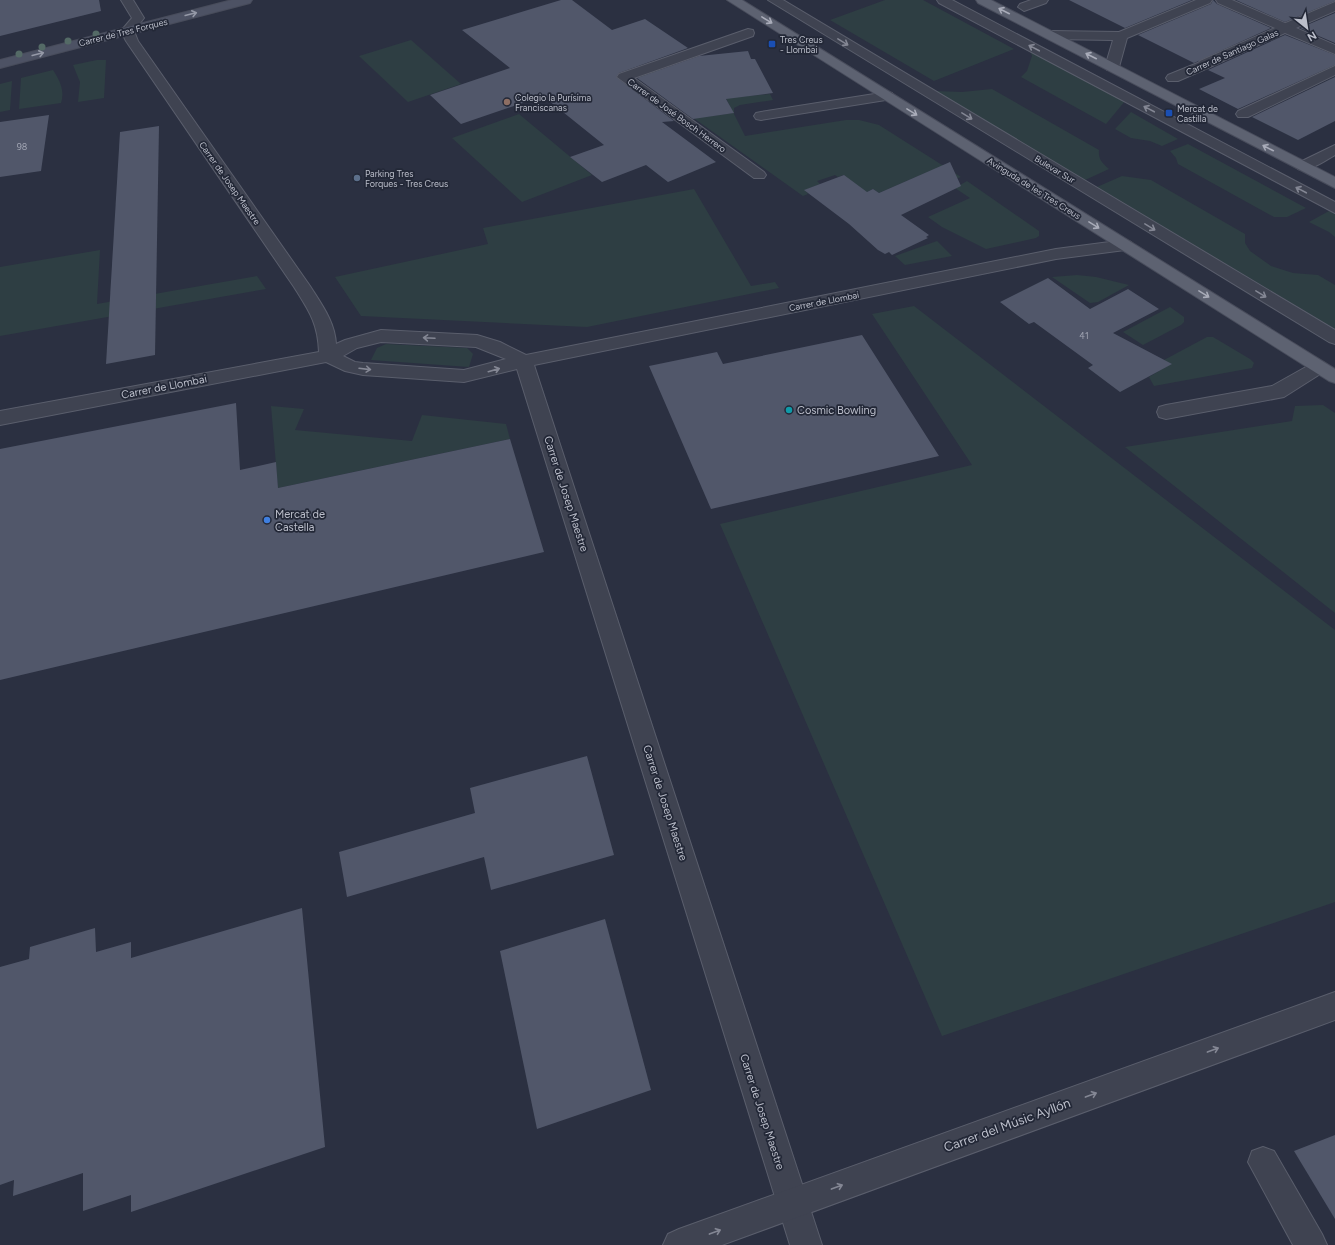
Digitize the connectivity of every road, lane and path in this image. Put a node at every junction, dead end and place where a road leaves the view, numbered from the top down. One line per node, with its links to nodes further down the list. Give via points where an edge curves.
1 (126, 0): 13 (street)
2 (206, 0): 13 (main road, Carrer de Tres Forques)
3 (246, 0): 15 (main road, Carrer de Tres Forques, one-way to 3)
4 (733, 0): 25 (main road, Avinguda de les Tres Creus, one-way to 25)
5 (774, 0): 34 (street, Bulevar Sur, one-way to 34)
6 (943, 0): 32 (street, one-way to 6)
7 (982, 0): 17 (main road, one-way to 7)
8 (1042, 0): 12 (street)
9 (1206, 0): 18 (street)
10 (1222, 0): 14 (street)
11 (1335, 6): 14 (street, Carrer de Santiago Galas)
12 (1024, 7)
13 (138, 18): 15 (street); 20 (main road, Carrer de Tres Forques)
14 (1285, 28): 19 (street); 24 (street, Carrer de Santiago Galas)
15 (127, 31): 21 (main road, Carrer de Tres Forques, one-way to 15); 35 (street, Carrer de Josep Maestre, via 149,68 302,286 323,321 327,334)
16 (748, 33): 30 (street, Carrer de José Bosch Herrero, via 624,77)
17 (1051, 36): 18 (street); 22 (main road, one-way to 17)
18 (1121, 36): 22 (street)
19 (1335, 50)
20 (0, 52)
21 (0, 64)
22 (1112, 67): 29 (main road, one-way to 22)
23 (1335, 70): 26 (street)
24 (1173, 78)
25 (887, 96): 27 (street); 33 (main road, Avinguda de les Tres Creus, one-way to 33)
26 (1243, 114)
27 (761, 116)
28 (1335, 149): 29 (street)
29 (1303, 166): 31 (main road)
30 (759, 175)
31 (1335, 183)
32 (1335, 208)
33 (1126, 245): 36 (street, Carrer de Llombai, via 1056,254); 37 (main road, Avinguda de les Tres Creus, one-way to 37)
34 (1335, 338)
35 (328, 356): 36 (street, Carrer de Llombai, one-way to 36, via 363,370 464,376); 36 (street, Carrer de Llombai, one-way to 35, via 494,346 477,341 382,336 351,344); 40 (street, Carrer de Llombai)
36 (524, 361): 43 (street, Carrer de Josep Maestre)
37 (1319, 367): 38 (main road, Avinguda de les Tres Creus); 39 (street, via 1277,392)
38 (1335, 377)
39 (1166, 412)
40 (0, 418)
41 (1335, 1006): 43 (street, Carrer del Músic Ayllón, one-way to 41)
42 (1263, 1162): 46 (street)
43 (792, 1203): 44 (street, Carrer del Músic Ayllón, one-way to 43); 45 (street, Carrer de Josep Maestre)
44 (678, 1245)
45 (806, 1245)
46 (1312, 1245)

